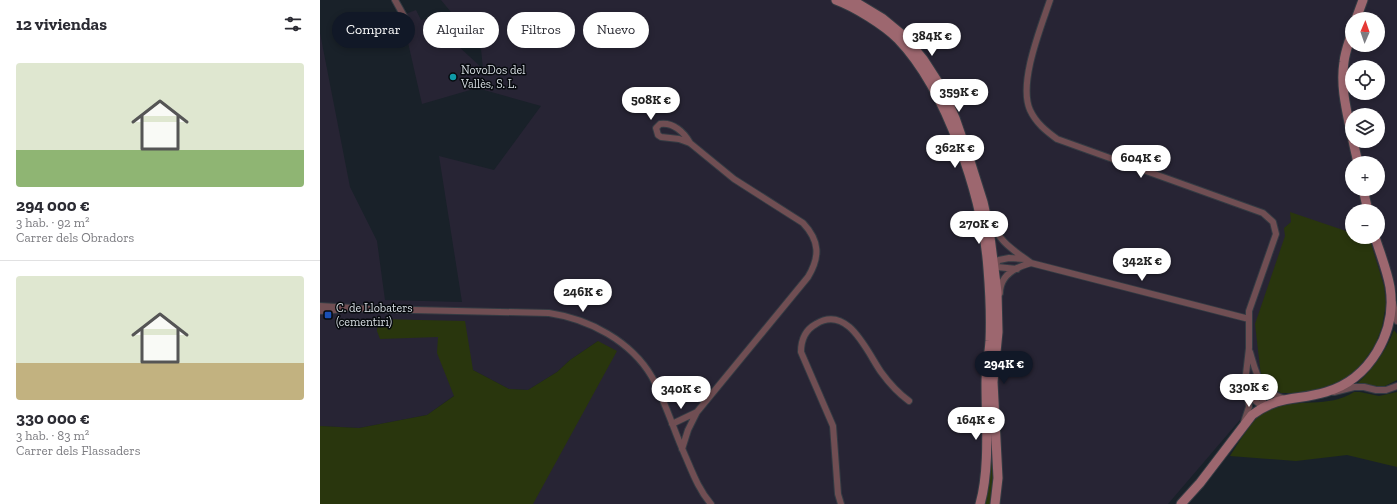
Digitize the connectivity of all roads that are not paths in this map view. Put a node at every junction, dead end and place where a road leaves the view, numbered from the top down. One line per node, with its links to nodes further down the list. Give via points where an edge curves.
1 (396, 0): 7 (street)
2 (836, 0): 8 (street)
3 (847, 0): 8 (street)
4 (852, 0): 10 (street)
5 (1050, 0): 27 (street, via 1031,60 1026,88 1030,109 1039,125 1057,139 1263,213 1273,222 1276,234 1249,311)
6 (1363, 0): 9 (street)
7 (402, 12)
8 (860, 12): 10 (street, via 870,13 882,22); 13 (street, via 896,37)
9 (1359, 12)
10 (889, 23): 11 (street)
11 (896, 30): 13 (street, via 922,62); 16 (street, via 924,59 941,87)
12 (1347, 52): 14 (street, via 1342,76)
13 (932, 83): 16 (street); 18 (street, via 957,143)
14 (1346, 108)
15 (690, 143): 15 (street, via 686,136 672,125 665,123 656,128 661,137); 39 (street, via 734,179 803,223 810,230 818,252 808,277)
16 (973, 169): 17 (street)
17 (983, 202): 20 (street, via 1004,244); 22 (street)
18 (980, 216): 22 (street, via 984,222 990,257); 29 (street, via 988,267)
19 (1377, 244): 24 (street)
20 (1025, 259): 21 (street); 22 (street, via 1009,258 999,260)
21 (1031, 263): 23 (street); 27 (street)
22 (995, 264): 23 (street, via 997,267); 26 (street); 29 (street, via 991,270 993,321)
23 (1017, 268): 26 (street, via 1008,274 1000,286)
24 (1390, 288): 28 (street); 35 (street, via 1388,322 1377,352 1364,370 1354,378)
25 (321, 307): 41 (street, via 549,313 572,318 602,330 636,357 651,376)
26 (998, 315): 31 (street, via 998,332)
27 (1249, 319): 30 (street)
28 (1397, 321)
29 (990, 330): 31 (street)
30 (1249, 348): 32 (street); 34 (street, via 1246,374)
31 (990, 382): 45 (street, via 986,472); 46 (street, via 998,478)
32 (1260, 383): 36 (street, via 1267,390); 38 (street)
33 (1397, 386): 35 (street, via 1386,390 1359,387)
34 (1248, 393): 38 (street); 40 (street, via 1249,407)
35 (1325, 393): 36 (street)
36 (1285, 399): 38 (street)
37 (909, 401): 44 (street, via 886,379 857,334 844,323 828,319 811,326 805,334 801,352 832,426)
38 (1263, 407): 40 (street)
39 (697, 412): 41 (street); 42 (street)
40 (1244, 423): 47 (street, via 1200,483)
41 (672, 424): 42 (street)
42 (682, 449): 43 (street, via 698,486)
43 (711, 504)
44 (841, 504)
45 (980, 504)
46 (995, 504)
47 (1181, 504)

